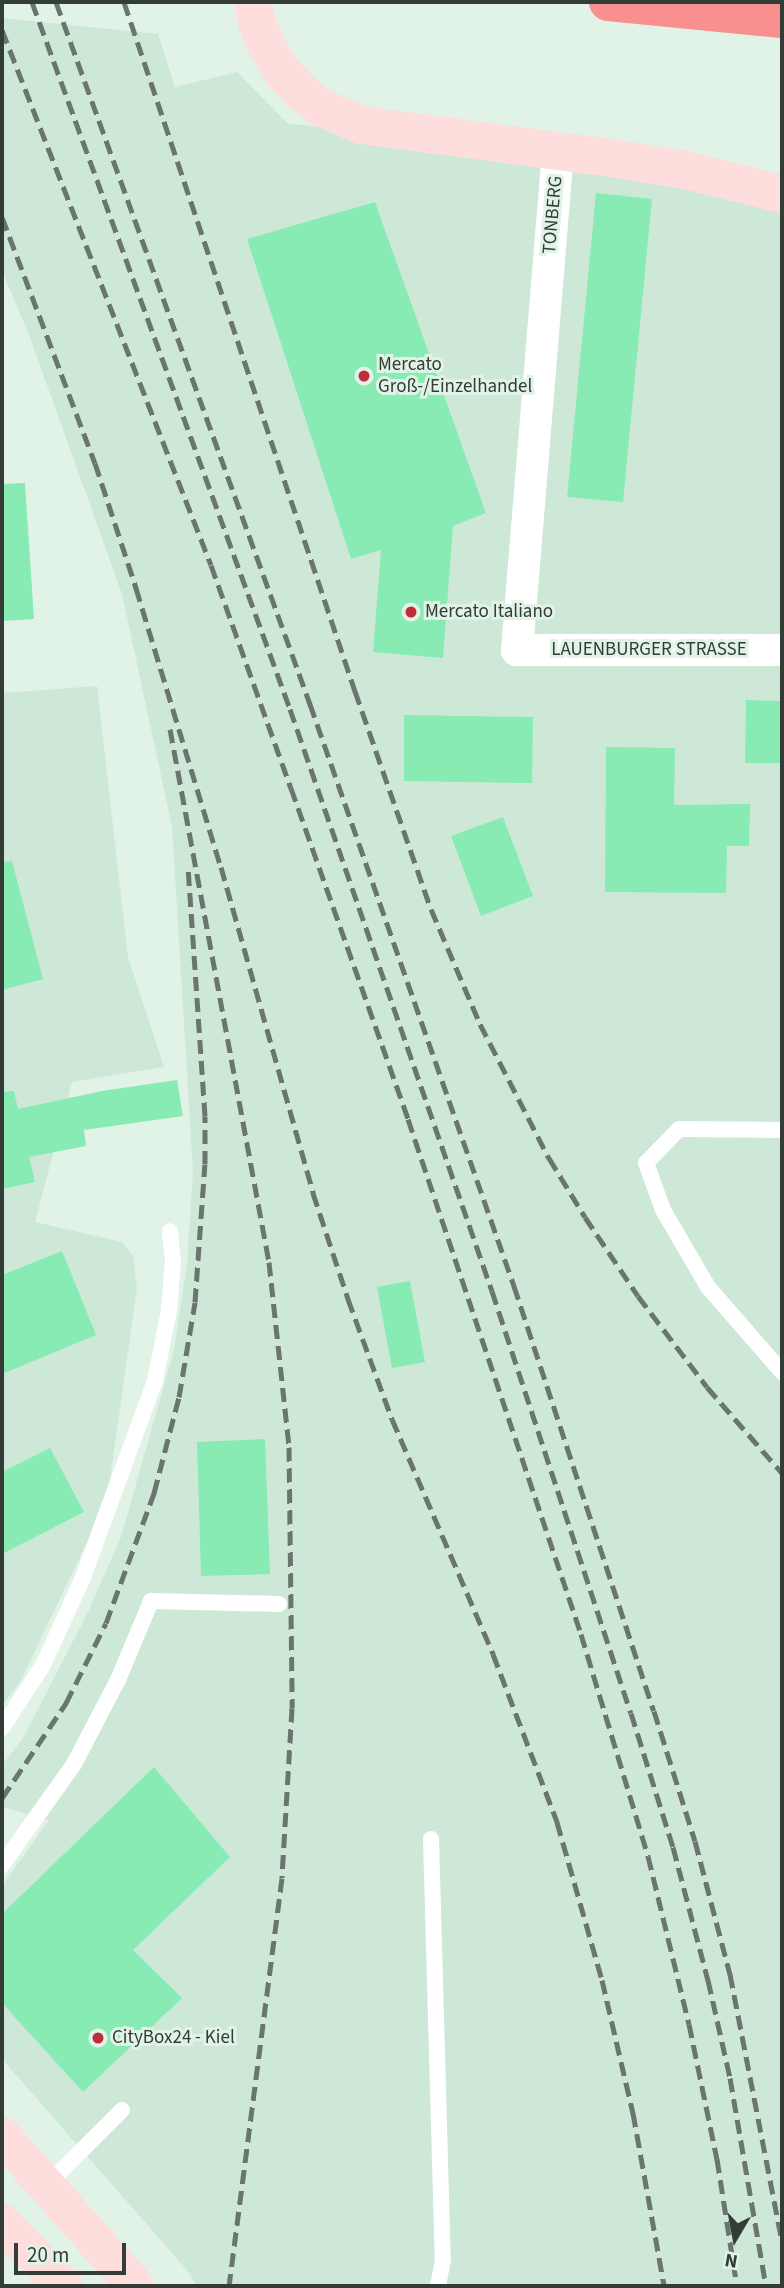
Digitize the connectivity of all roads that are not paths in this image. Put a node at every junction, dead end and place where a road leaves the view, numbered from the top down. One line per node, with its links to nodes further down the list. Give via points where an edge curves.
1 (253, 2): 4 (street, TONBERG, via 257,23 280,69 300,91 334,115 400,132)
2 (608, 2): 3 (highway)
3 (782, 19)
4 (558, 150): 5 (street, via 685,170); 6 (street, TONBERG)
5 (782, 194)
6 (517, 650): 7 (street, LAUENBURGER STRASSE)
7 (782, 650)
8 (782, 1130): 10 (lane, via 679,1129 646,1163 663,1210 708,1287)
9 (170, 1231): 12 (lane, via 169,1310 155,1381 82,1580 43,1665)
10 (782, 1372)
11 (279, 1604): 14 (lane, via 151,1601 118,1680 74,1764)
12 (2, 1728)
13 (431, 1839): 21 (lane, via 443,2260)
14 (2, 1865)
15 (122, 2110): 17 (lane)
16 (2, 2136): 17 (street)
17 (47, 2185): 20 (street)
18 (2, 2223): 19 (street)
19 (64, 2286)
20 (135, 2286)
21 (438, 2286)

